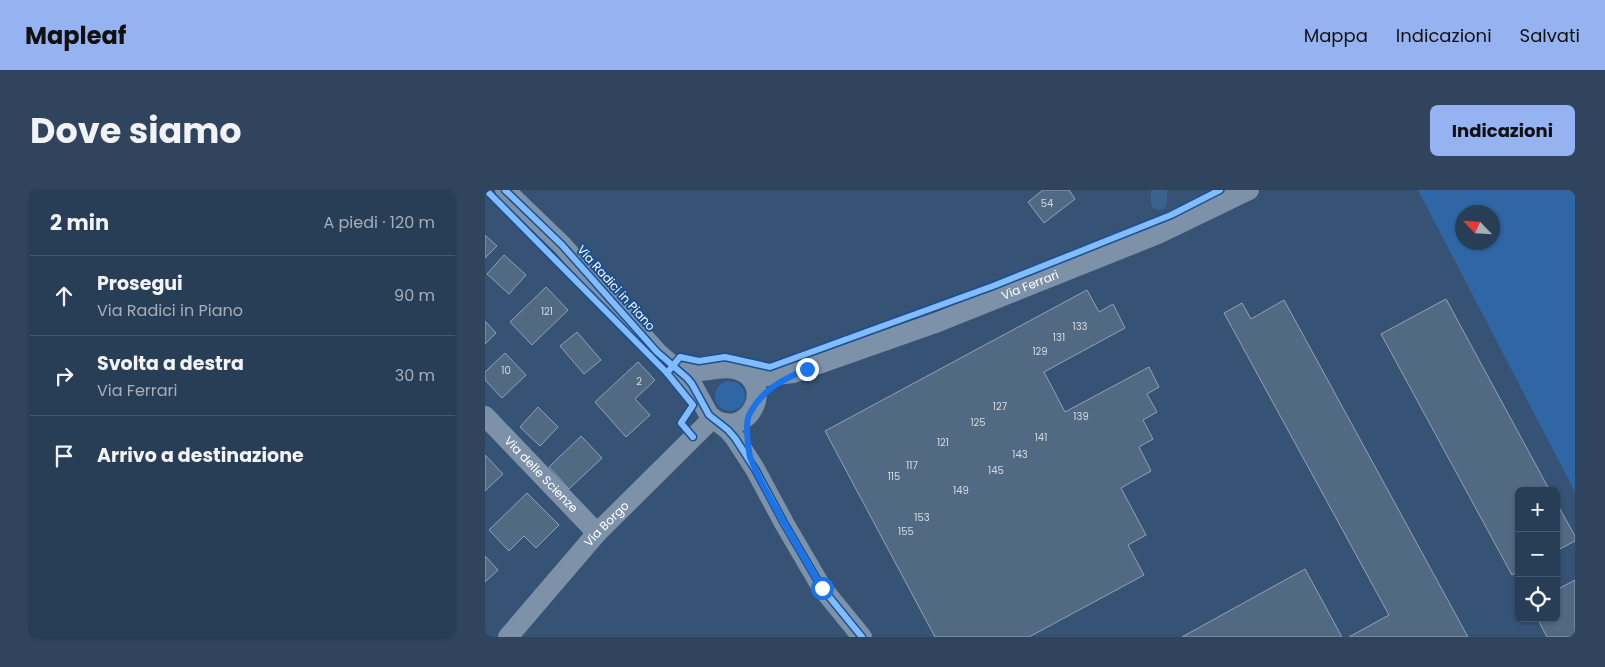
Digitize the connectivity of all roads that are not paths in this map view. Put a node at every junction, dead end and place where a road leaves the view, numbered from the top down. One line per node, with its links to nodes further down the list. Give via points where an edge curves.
1 (505, 190): 3 (street, Via Radici in Piano, via 562,245 657,352)
2 (1249, 190): 4 (street, Via Ferrari, via 1149,238 939,322)
3 (674, 365): 5 (street, Via Radici in Piano, via 695,371); 7 (street, Via Radici in Piano, via 692,384)
4 (807, 369): 5 (street, Via Ferrari, via 759,377); 6 (street, Via Ferrari, via 767,390)
5 (733, 370): 6 (street, Via Radici in Piano, via 750,377 754,383 757,396); 7 (street, via 712,374 707,379 702,391)
6 (753, 409): 7 (street, via 741,421 727,424); 9 (street, Via Radici in Piano, via 747,444)
7 (711, 415): 9 (street, Via Radici in Piano, via 735,438); 10 (street, Via Borgo)
8 (485, 416): 10 (street, Via delle Scienze)
9 (755, 469): 12 (street, Via Radici in Piano, via 822,588)
10 (597, 533): 11 (street, Via Borgo)
11 (508, 637)
12 (862, 637)

